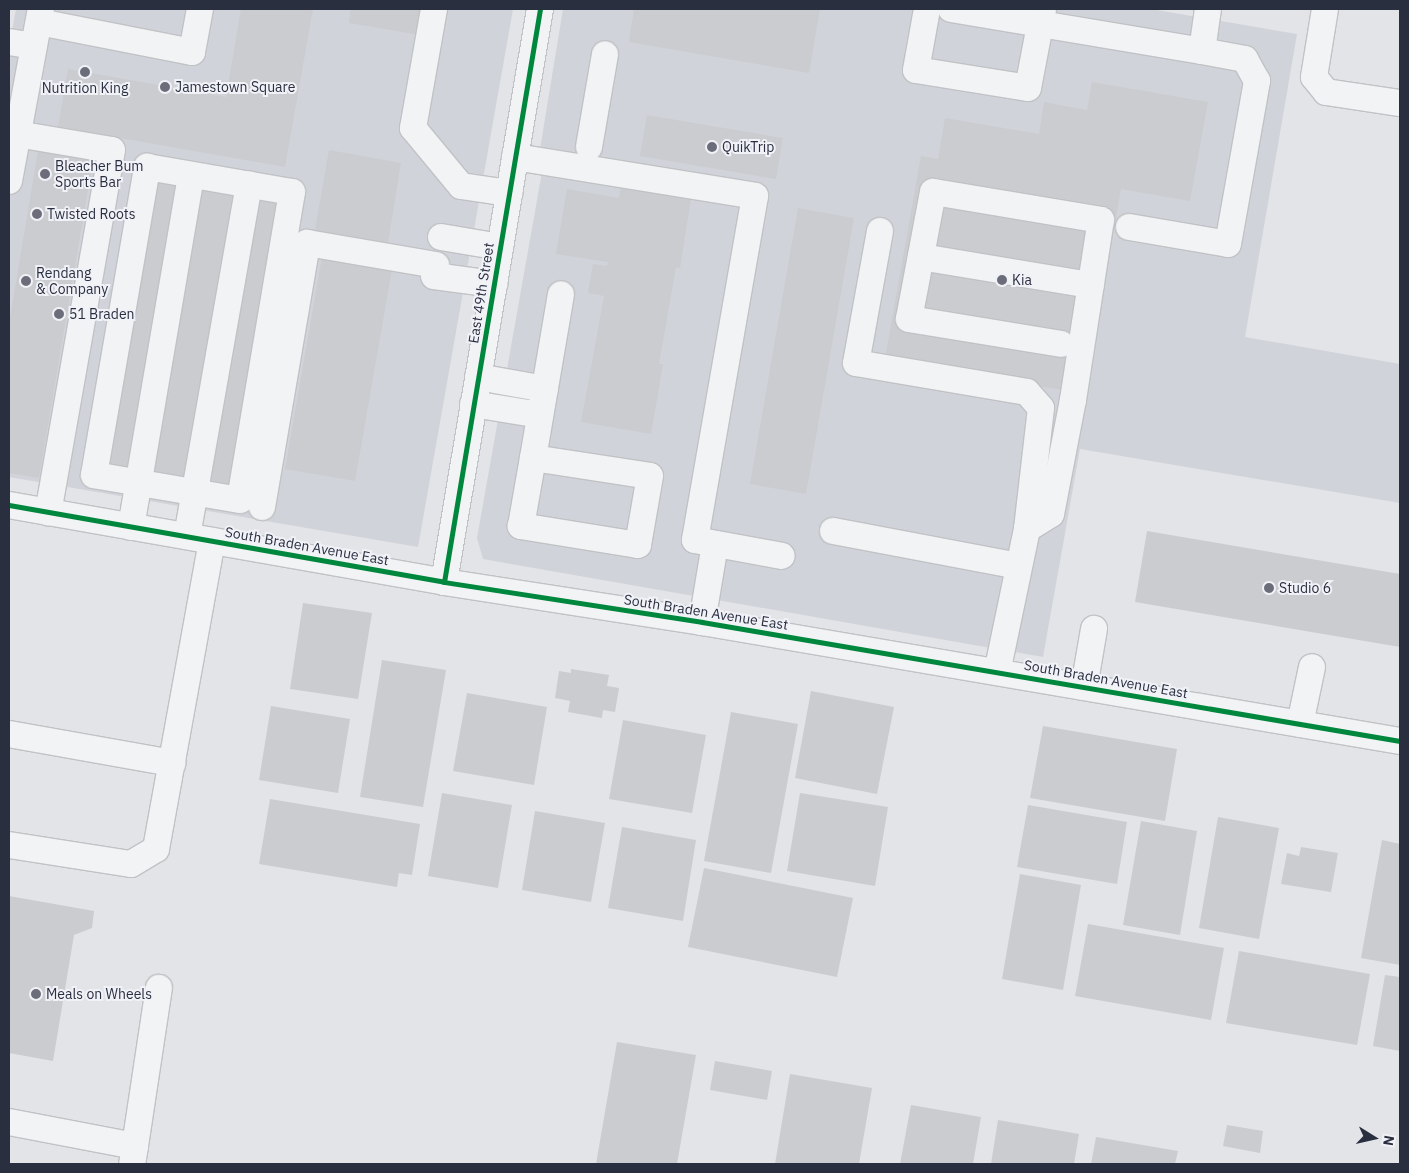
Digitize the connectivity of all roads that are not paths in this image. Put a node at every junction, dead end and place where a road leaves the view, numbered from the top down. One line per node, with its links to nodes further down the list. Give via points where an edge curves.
1 (200, 9): 9 (street, via 192,52)
2 (434, 9): 19 (street, via 413,128 461,186)
3 (540, 9): 15 (street, East 49th Street)
4 (927, 9): 8 (street, via 916,70 1028,88)
5 (951, 9): 8 (street)
6 (1208, 9): 10 (street)
7 (1326, 9): 12 (street, via 1314,77 1326,92)
8 (1041, 16): 10 (street)
9 (30, 30): 13 (street)
10 (1202, 51): 20 (street, via 1245,59 1256,80 1228,244)
11 (605, 54): 14 (street)
12 (1400, 103)
13 (15, 138): 17 (street); 38 (street, via 112,150)
14 (589, 147)
15 (515, 157): 19 (street, East 49th Street); 44 (street, via 755,196 695,540)
16 (191, 174): 18 (street); 34 (street); 34 (street, via 147,167 94,475)
17 (9, 180)
18 (249, 184): 35 (street); 35 (street, via 292,192 240,500)
19 (509, 193): 23 (street, East 49th Street)
20 (1129, 228)
21 (880, 231): 40 (street, via 856,363 1027,392 1041,408)
22 (441, 238): 23 (street)
23 (500, 247): 25 (street, East 49th Street)
24 (921, 257): 26 (street); 26 (street, via 933,192 1101,220); 28 (street, via 909,319)
25 (494, 284): 29 (street, East 49th Street); 37 (street, via 307,243)
26 (1091, 285): 40 (street, via 1051,514)
27 (561, 294): 30 (street)
28 (1061, 344)
29 (478, 378): 30 (street); 31 (street, East 49th Street)
30 (545, 388): 32 (street)
31 (474, 404): 32 (street); 47 (street, East 49th Street)
32 (540, 415): 33 (street)
33 (533, 458): 33 (street, via 521,526 638,545 650,476)
34 (139, 482): 35 (street); 39 (street)
35 (195, 492): 42 (street)
36 (9, 506): 38 (street, South Braden Avenue East)
37 (262, 507)
38 (48, 512): 39 (street, South Braden Avenue East)
39 (131, 527): 42 (street, South Braden Avenue East)
40 (1027, 529): 46 (street)
41 (834, 531): 46 (street)
42 (187, 536): 43 (street, South Braden Avenue East)
43 (212, 541): 47 (street, South Braden Avenue East); 56 (street)
44 (715, 544): 45 (street); 48 (street)
45 (782, 556)
46 (1018, 566): 51 (street)
47 (444, 582): 48 (street, South Braden Avenue East)
48 (702, 622): 51 (street, South Braden Avenue East)
49 (1094, 629): 52 (street)
50 (1312, 667): 53 (street)
51 (997, 672): 52 (street, South Braden Avenue East)
52 (1084, 687): 53 (street, South Braden Avenue East)
53 (1300, 724): 55 (street, South Braden Avenue East)
54 (9, 734): 56 (street)
55 (1400, 741)
56 (172, 763): 57 (street, via 156,849 131,864)
57 (9, 845)
58 (159, 988): 60 (street)
59 (9, 1122): 60 (street)
60 (134, 1155)

